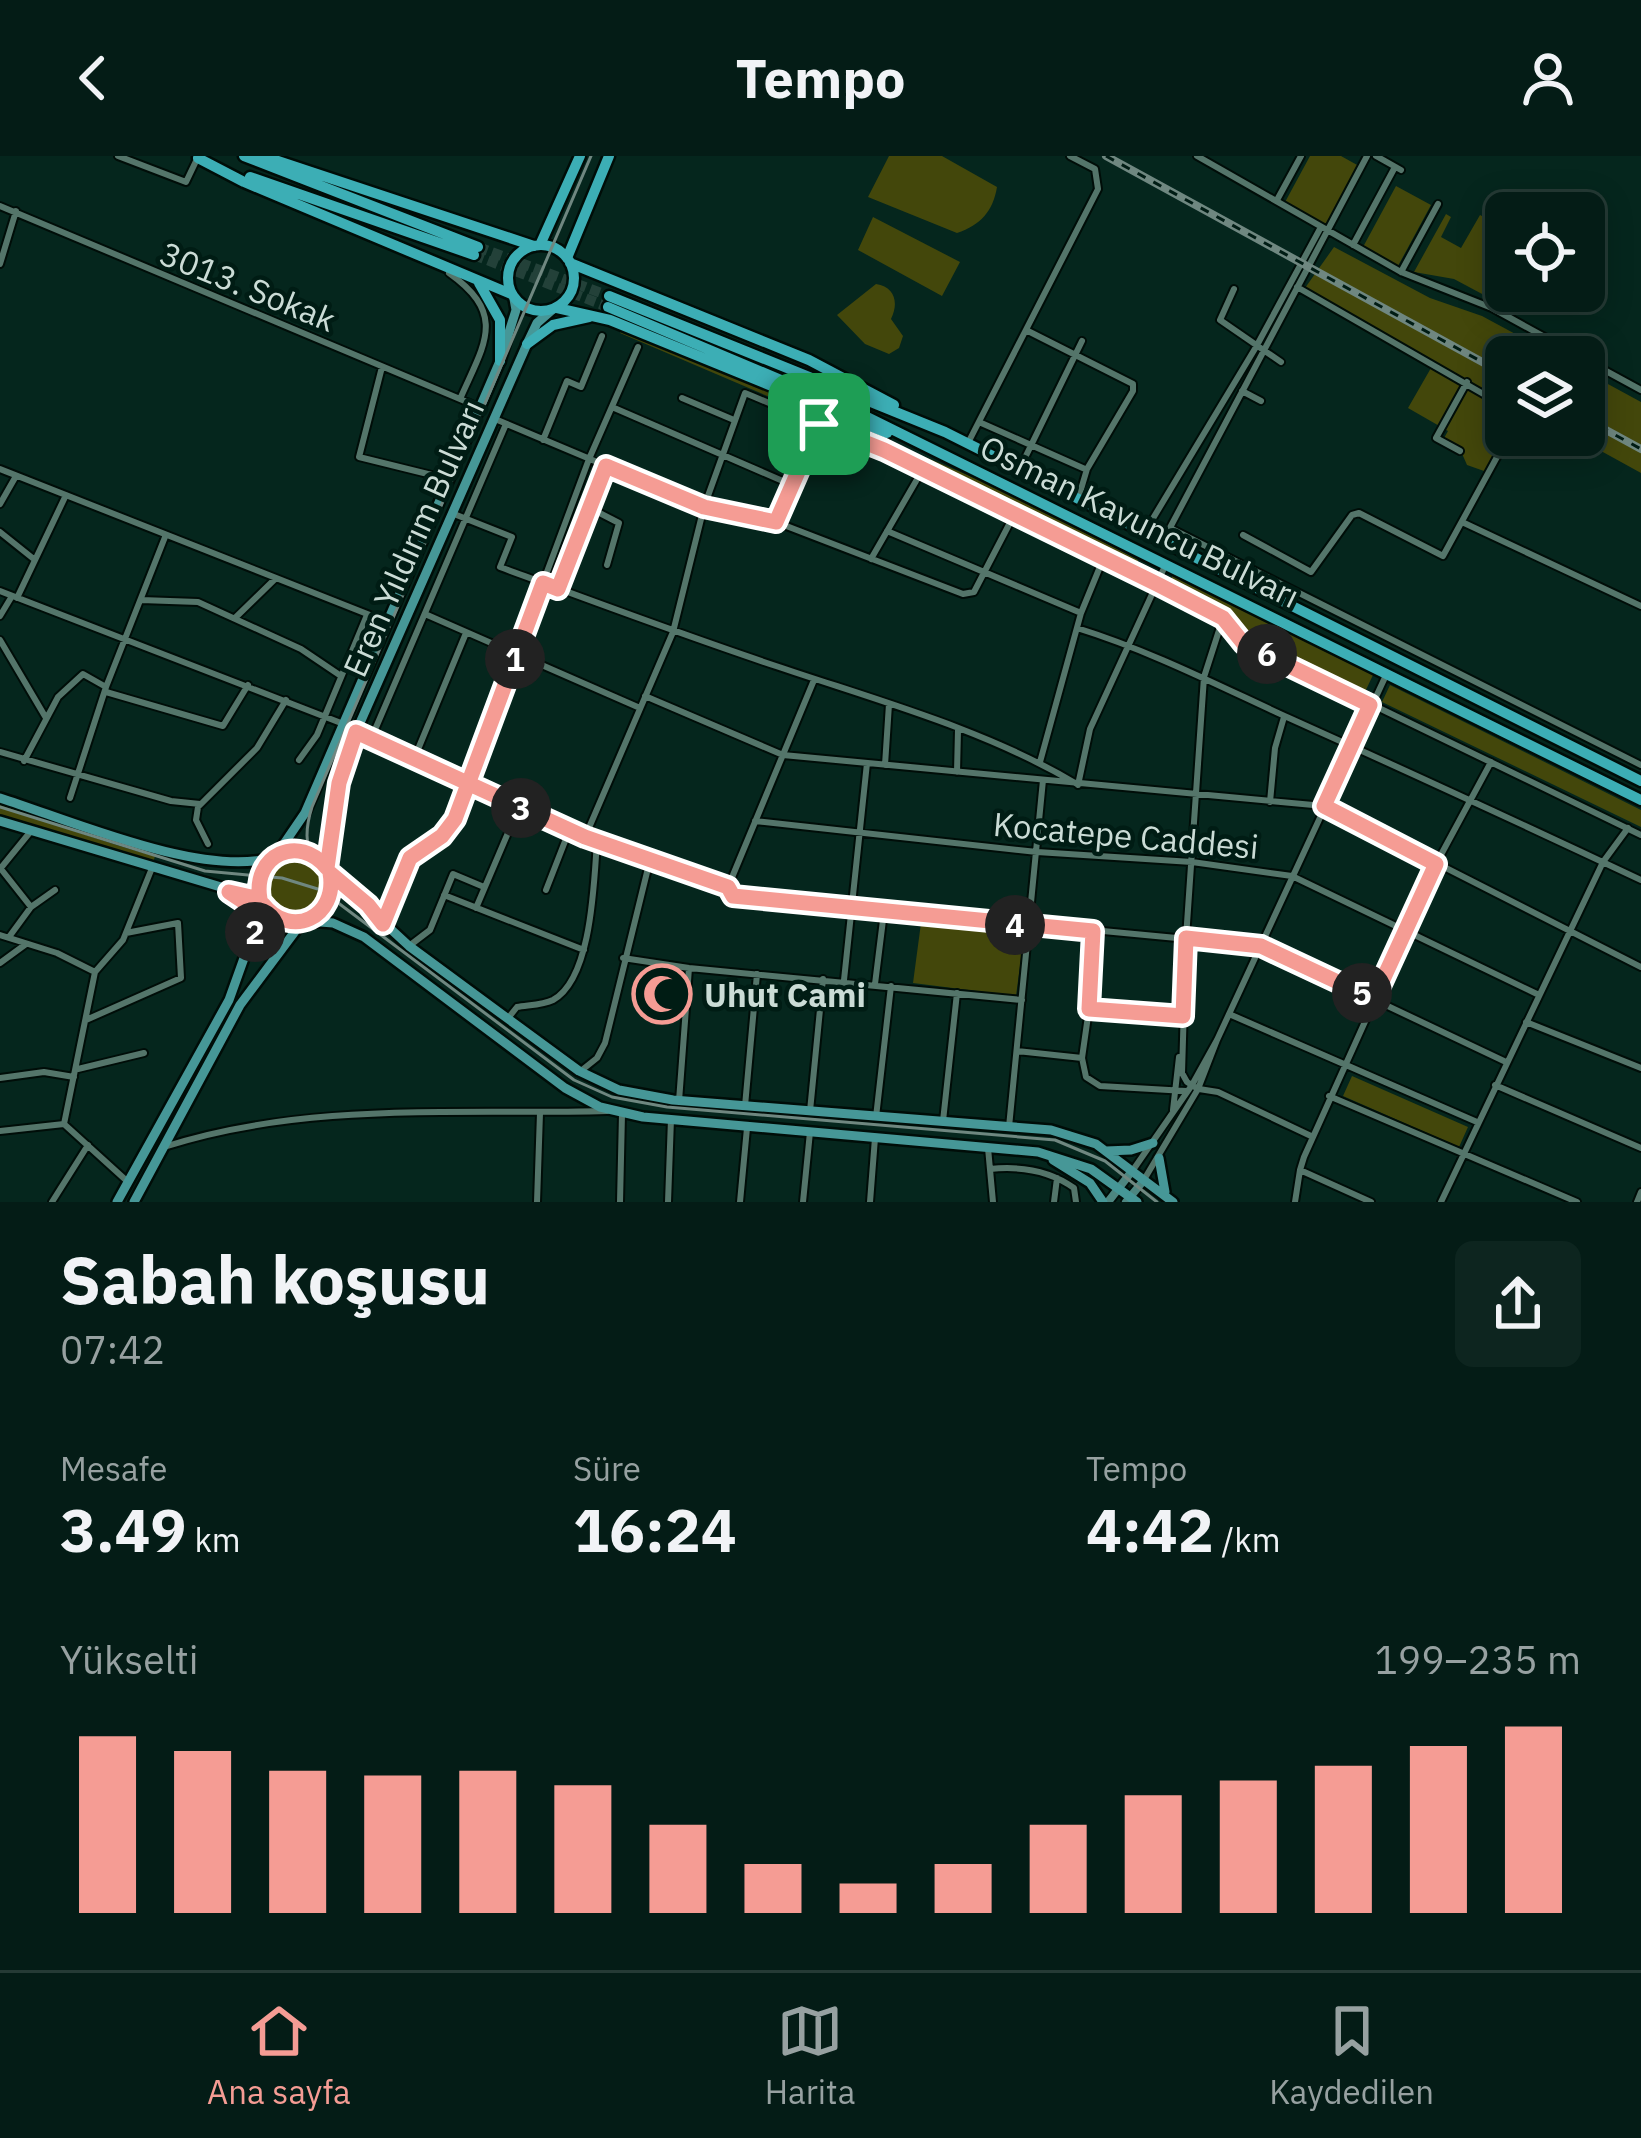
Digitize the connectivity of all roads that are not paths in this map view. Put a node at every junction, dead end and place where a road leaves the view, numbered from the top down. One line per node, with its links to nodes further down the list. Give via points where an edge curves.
1 (118, 156): 10 (street, via 186,182)
2 (244, 156): 10 (highway, via 476,251)
3 (263, 156): 16 (highway)
4 (580, 156): 16 (highway)
5 (609, 156): 19 (highway)
6 (1070, 156): 28 (street, via 1095,170 1099,189)
7 (1197, 156): 11 (street)
8 (1301, 156): 11 (street)
9 (1371, 156): 15 (street); 17 (street, via 1398,168)
10 (195, 157): 18 (highway)
11 (1274, 200): 15 (street)
12 (1438, 204): 21 (street)
13 (0, 206): 14 (street, 3013. Sokak)
14 (16, 212): 20 (street); 38 (street, 3013. Sokak)
15 (1324, 228): 17 (street); 23 (street); 34 (street)
16 (537, 245): 19 (highway); 25 (highway, via 510,264)
17 (1353, 245): 21 (street)
18 (426, 257): 22 (highway); 45 (street, via 472,291 487,317)
19 (569, 260): 27 (highway, via 573,287); 53 (highway, via 809,360)
20 (0, 264)
21 (1401, 272): 30 (street)
22 (473, 276): 25 (highway); 36 (highway, via 499,314)
23 (1297, 287): 34 (street); 40 (street)
24 (1234, 289): 34 (street, via 1220,320)
25 (513, 297): 27 (highway, via 532,311); 36 (main road, Eren Yıldırım Bulvarı)
26 (605, 306): 27 (highway); 32 (highway); 53 (highway, Osman Kavuncu Bulvarı); 89 (highway, Osman Kavuncu Bulvarı, via 863,424 936,449)
27 (555, 308): 32 (main road, Eren Yıldırım Bulvarı)
28 (1026, 330): 35 (street); 51 (street)
29 (602, 336): 54 (street, via 581,387 567,381)
30 (1542, 336)
31 (1082, 340): 35 (street)
32 (527, 344): 50 (main road, Eren Yıldırım Bulvarı)
33 (638, 346): 48 (street)
34 (1260, 349): 37 (street); 42 (street); 79 (street)
35 (1076, 354): 56 (street); 65 (street, via 1133,386)
36 (500, 361): 47 (main road, Eren Yıldırım Bulvarı)
37 (1281, 362)
38 (382, 368): 45 (street, 3013. Sokak); 67 (street, via 359,458)
39 (1605, 370): 41 (street)
40 (1467, 382): 43 (street); 57 (street, via 1436,438)
41 (1641, 390)
42 (1242, 391): 46 (street); 82 (street)
43 (1485, 394)
44 (682, 398): 49 (street)
45 (460, 399): 47 (street, 3013. Sokak)
46 (1261, 401)
47 (479, 407): 67 (main road, Eren Yıldırım Bulvarı)
48 (612, 407): 58 (street); 60 (street)
49 (736, 420): 52 (street, via 745,393); 58 (street)
50 (500, 422): 54 (street); 75 (main road, Eren Yıldırım Bulvarı); 76 (street)
51 (979, 422): 55 (street); 56 (street)
52 (819, 424): 64 (street); 68 (street)
53 (945, 432): 55 (highway, Osman Kavuncu Bulvarı)
54 (543, 440): 60 (street)
55 (968, 443): 62 (highway, Osman Kavuncu Bulvarı)
56 (1031, 445): 62 (street); 65 (street)
57 (1460, 451)
58 (723, 454): 68 (street); 72 (street)
59 (1498, 456): 78 (street)
60 (590, 459): 61 (street); 92 (street)
61 (606, 466): 72 (street); 73 (street)
62 (1020, 468): 70 (highway, Osman Kavuncu Bulvarı)
63 (0, 469): 66 (street)
64 (923, 469): 74 (street); 80 (street)
65 (1087, 470): 70 (street)
66 (16, 475): 69 (street); 71 (street)
67 (448, 479): 105 (main road, Eren Yıldırım Bulvarı)
68 (792, 485): 77 (street)
69 (66, 495): 84 (street); 87 (street)
70 (1079, 496): 79 (highway, Osman Kavuncu Bulvarı)
71 (0, 504)
72 (704, 507): 77 (street); 107 (street)
73 (590, 508): 88 (street, via 619,524); 94 (street)
74 (1015, 513): 85 (street); 90 (street)
75 (454, 514): 76 (street); 129 (main road, Eren Yıldırım Bulvarı)
76 (466, 518): 92 (street, via 512,537 500,567); 100 (street)
77 (776, 522): 86 (street)
78 (1462, 522): 83 (street, via 1440,556 1356,513 1309,573); 98 (street)
79 (1146, 530): 82 (highway, Osman Kavuncu Bulvarı)
80 (887, 531): 86 (street); 90 (street)
81 (0, 532): 87 (street)
82 (1167, 534): 141 (street); 145 (highway, Osman Kavuncu Bulvarı)
83 (1243, 535)
84 (165, 536): 91 (street); 97 (street)
85 (1104, 557): 93 (street); 99 (street)
86 (871, 559): 90 (street, via 962,594 974,592)
87 (35, 560): 96 (street)
88 (607, 565)
89 (1166, 565): 93 (street); 113 (highway, Osman Kavuncu Bulvarı)
90 (986, 572): 99 (street)
91 (275, 579): 101 (street); 103 (street)
92 (543, 583): 94 (street); 112 (street)
93 (1157, 584): 104 (street); 111 (street)
94 (558, 589): 107 (street)
95 (0, 591): 96 (street)
96 (15, 597): 102 (street); 110 (street)
97 (141, 600): 103 (street, via 198,602); 110 (street)
98 (1641, 606)
99 (1082, 613): 106 (street)
100 (424, 614): 108 (street); 130 (street)
101 (367, 615): 105 (street); 114 (street)
102 (0, 616)
103 (236, 617): 114 (street)
104 (1223, 618): 115 (street); 122 (street, via 1244,644)
105 (385, 622): 127 (main road, Eren Yıldırım Bulvarı)
106 (1077, 628): 111 (street); 137 (street)
107 (673, 632): 116 (street); 119 (street)
108 (466, 633): 112 (street); 134 (street)
109 (0, 641): 126 (street)
110 (126, 641): 117 (street); 118 (street)
111 (1129, 644): 115 (street); 147 (street, via 1090,729)
112 (516, 655): 123 (street); 146 (street)
113 (1387, 673): 122 (street); 152 (highway, Osman Kavuncu Bulvarı)
114 (341, 676): 124 (street)
115 (1204, 677): 125 (street); 148 (street)
116 (814, 679): 121 (street); 133 (street)
117 (248, 685): 118 (street, via 223,726); 120 (street)
118 (105, 689): 126 (street, via 83,674); 143 (street)
119 (645, 696): 123 (street); 133 (street)
120 (286, 700): 124 (street); 154 (street, via 246,761)
121 (889, 704): 128 (street); 140 (street)
122 (1370, 705): 131 (street); 138 (street)
123 (640, 708): 164 (street)
124 (324, 715): 127 (street); 135 (street)
125 (1285, 716): 131 (street); 153 (street)
126 (46, 718): 136 (street)
127 (341, 723): 168 (main road, Eren Yıldırım Bulvarı, via 305,813)
128 (958, 730): 137 (street); 142 (street)
129 (356, 732): 130 (street); 175 (main road, Eren Yıldırım Bulvarı, via 339,783)
130 (371, 739): 134 (street)
131 (1351, 745): 149 (street); 155 (street)
132 (0, 752): 136 (street)
133 (783, 755): 139 (street); 157 (street)
134 (414, 759): 146 (street)
135 (299, 760)
136 (24, 761): 143 (street)
137 (1040, 762): 147 (street)
138 (1491, 762): 149 (street); 159 (street)
139 (867, 763): 140 (street); 162 (street)
140 (885, 765): 142 (street)
141 (1641, 765)
142 (957, 772): 144 (street)
143 (78, 773): 151 (street); 154 (street)
144 (1043, 780): 147 (street); 167 (street)
145 (1641, 781)
146 (468, 783): 156 (street); 190 (street, via 450,828 410,858)
147 (1078, 784): 148 (street)
148 (1197, 796): 153 (street); 170 (street)
149 (1470, 797): 171 (street); 172 (street)
150 (0, 798): 168 (main road, via 200,861)
151 (70, 798)
152 (1641, 800)
153 (1270, 802): 155 (street)
154 (200, 804): 166 (street, via 196,820)
155 (1324, 806): 172 (street); 176 (street)
156 (519, 807): 160 (street); 178 (street)
157 (755, 820): 162 (street, Kocatepe Caddesi); 179 (street)
158 (0, 821): 161 (main road)
159 (1628, 828): 163 (street); 171 (street)
160 (569, 830): 164 (street); 181 (street)
161 (31, 831): 173 (main road); 174 (street)
162 (860, 832): 167 (street, Kocatepe Caddesi); 187 (street)
163 (1641, 835)
164 (585, 837): 165 (street)
165 (598, 842): 169 (street); 202 (street)
166 (208, 844)
167 (1037, 852): 170 (street, Kocatepe Caddesi); 191 (street)
168 (274, 856): 175 (main road, via 306,851); 184 (main road, via 260,874)
169 (650, 860): 179 (street); 203 (street)
170 (1192, 862): 176 (street, Kocatepe Caddesi); 198 (street)
171 (1604, 862): 177 (street); 196 (street)
172 (1436, 864): 193 (street); 196 (street)
173 (152, 868): 182 (main road); 194 (street)
174 (0, 869): 185 (street)
175 (329, 870): 189 (main road, via 327,904); 190 (main road)
176 (1292, 876): 193 (street, Kocatepe Caddesi); 201 (street)
177 (1641, 880)
178 (484, 887): 183 (street, via 453,874); 186 (street)
179 (728, 887): 187 (street, via 733,896)
180 (55, 890): 185 (street)
181 (547, 890)
182 (229, 892): 184 (main road); 195 (main road, via 250,906)
183 (444, 896): 186 (street); 200 (street, via 430,930)
184 (262, 902): 189 (main road, via 277,918); 195 (main road)
185 (31, 908): 197 (street)
186 (476, 908): 202 (street)
187 (851, 908): 188 (street); 210 (street)
188 (884, 912): 191 (street); 211 (street)
189 (305, 922): 241 (main road, via 364,937 565,1088); 256 (main road, via 240,1005)
190 (383, 924): 200 (main road)
191 (1030, 926): 192 (street); 216 (street)
192 (1093, 931): 198 (street); 217 (street)
193 (1405, 931): 214 (street, Kocatepe Caddesi); 215 (street)
194 (126, 933): 207 (street); 220 (street, via 178,923 181,978)
195 (254, 933): 268 (main road, via 230,1000)
196 (1568, 934): 205 (street); 214 (street)
197 (5, 936): 199 (street)
198 (1186, 938): 201 (street); 219 (street)
199 (28, 943): 204 (street); 207 (street)
200 (409, 946): 221 (main road)
201 (1261, 946): 215 (street); 218 (street)
202 (584, 950): 221 (street, via 566,991 517,1007)
203 (623, 958): 206 (street); 230 (street, via 603,1048)
204 (0, 963)
205 (1641, 967)
206 (689, 968): 208 (street); 237 (street)
207 (95, 972): 220 (street)
208 (757, 974): 209 (street); 238 (street)
209 (823, 979): 210 (street); 239 (street)
210 (844, 981): 211 (street)
211 (875, 984): 212 (street)
212 (890, 986): 213 (street); 243 (street)
213 (957, 993): 216 (street); 246 (street)
214 (1538, 995): 222 (street)
215 (1374, 999): 227 (street); 228 (street)
216 (1022, 1000): 223 (street)
217 (1089, 1009): 219 (street); 226 (street)
218 (1229, 1014): 228 (street); 234 (street)
219 (1183, 1016): 225 (street)
220 (86, 1020): 231 (street)
221 (507, 1020): 230 (main road)
222 (1526, 1022): 227 (street); 229 (street)
223 (1017, 1051): 226 (street); 249 (street)
224 (144, 1053): 231 (street)
225 (1180, 1054): 234 (street); 235 (street)
226 (1082, 1058): 235 (street, via 1088,1080 1100,1086)
227 (1506, 1062): 233 (street)
228 (1344, 1064): 236 (street); 245 (street)
229 (1641, 1069)
230 (579, 1071): 237 (main road, via 619,1090)
231 (75, 1073): 232 (street); 247 (street)
232 (0, 1078)
233 (1495, 1085): 245 (street); 258 (street)
234 (1192, 1088): 235 (street); 242 (street); 252 (street); 262 (street)
235 (1175, 1090): 242 (street)
236 (1329, 1096): 252 (street); 260 (street)
237 (680, 1101): 238 (main road)
238 (745, 1106): 239 (main road)
239 (810, 1111): 243 (main road)
240 (540, 1113): 241 (street); 256 (street, via 295,1118); 276 (street)
241 (617, 1113): 244 (main road); 277 (street)
242 (1172, 1115): 254 (street)
243 (876, 1117): 246 (main road)
244 (671, 1119): 248 (main road); 278 (street)
245 (1477, 1122): 260 (street)
246 (943, 1123): 249 (main road)
247 (64, 1124): 250 (street); 255 (street)
248 (747, 1126): 251 (main road); 279 (street)
249 (1009, 1127): 259 (main road, via 1064,1132)
250 (0, 1131)
251 (810, 1132): 253 (main road); 280 (street)
252 (1311, 1136): 265 (street)
253 (875, 1138): 257 (main road); 281 (street)
254 (1154, 1143): 259 (main road); 264 (street)
255 (88, 1145): 268 (street); 273 (street)
256 (164, 1147): 275 (main road)
257 (988, 1148): 261 (main road); 263 (street)
258 (1641, 1148)
259 (1106, 1151): 264 (main road)
260 (1463, 1151): 288 (street); 289 (street)
261 (1038, 1152): 269 (main road, via 1090,1168); 285 (main road, via 1076,1172)
262 (1159, 1158): 267 (street); 272 (main road)
263 (990, 1169): 266 (street); 282 (street)
264 (1133, 1170): 267 (main road); 269 (street)
265 (1300, 1170): 286 (street); 287 (street)
266 (1057, 1178): 283 (street); 284 (street, via 1074,1188)
267 (1145, 1178): 271 (street); 272 (main road)
268 (128, 1182): 274 (main road)
269 (1118, 1187): 271 (main road); 285 (street)
270 (1641, 1192): 290 (street)
271 (1131, 1200)
272 (1170, 1200)
273 (52, 1202)
274 (117, 1202)
275 (134, 1202)
276 (537, 1202)
277 (620, 1202)
278 (668, 1202)
279 (740, 1202)
280 (803, 1202)
281 (870, 1202)
282 (993, 1202)
283 (1054, 1202)
284 (1076, 1202)
285 (1106, 1202)
286 (1295, 1202)
287 (1371, 1202)
288 (1441, 1202)
289 (1576, 1202)
290 (1636, 1202)

